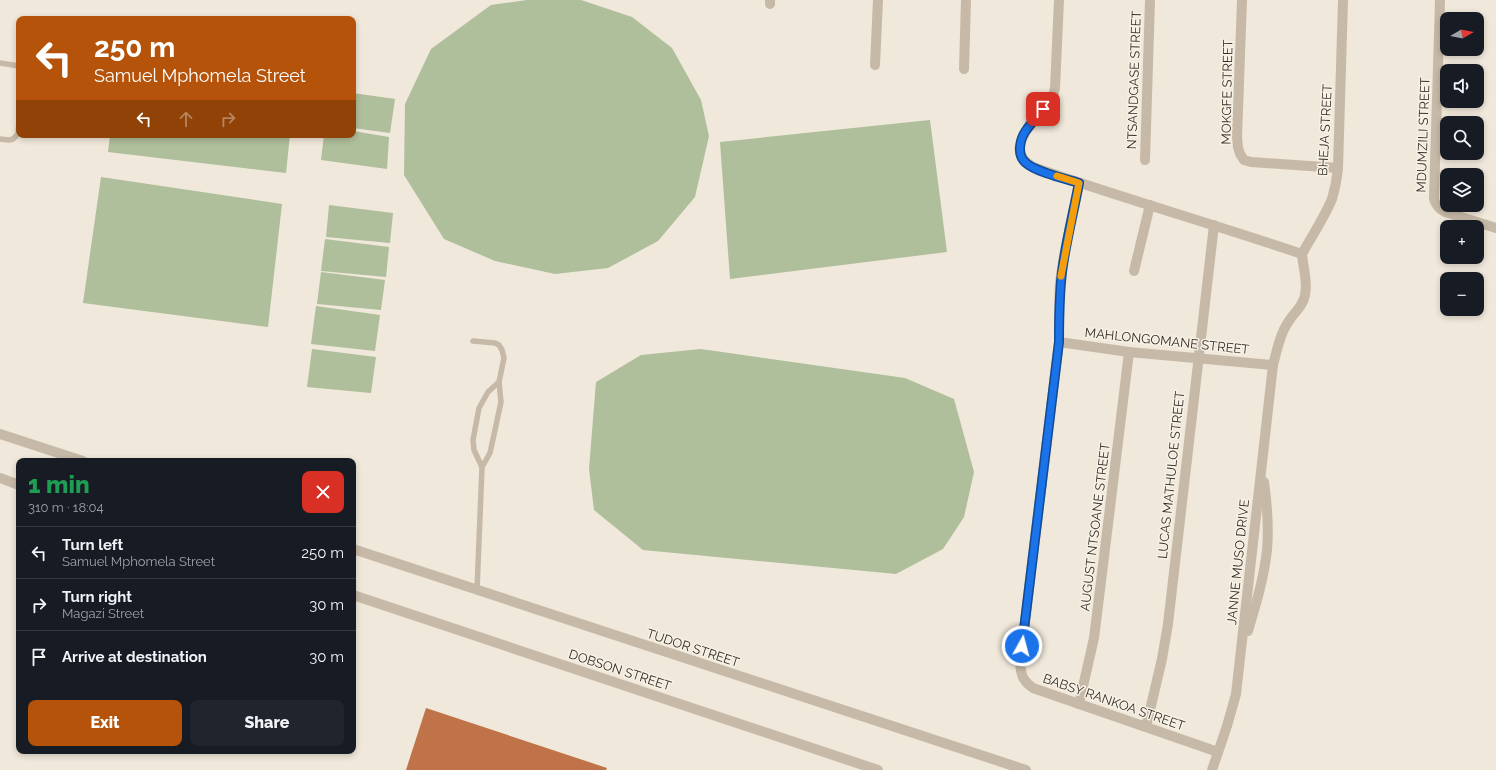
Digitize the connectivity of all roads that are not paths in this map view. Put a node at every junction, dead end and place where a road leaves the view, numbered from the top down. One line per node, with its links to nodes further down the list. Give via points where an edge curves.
1 (878, 0): 9 (street)
2 (966, 0): 11 (street)
3 (1059, 0): 16 (street, via 1055,88 1051,100 1027,128 1020,153 1026,164)
4 (1150, 0): 14 (street, NTSANDGASE STREET)
5 (1242, 0): 15 (street, MOKGFE STREET, via 1237,137 1240,154 1244,160 1259,163)
6 (1343, 0): 15 (street, BHEJA STREET)
7 (1440, 0): 19 (street, MDUMZILI STREET, via 1434,199 1439,209 1445,212)
8 (0, 63): 10 (lane)
9 (875, 65)
10 (16, 66)
11 (964, 69)
12 (16, 136): 13 (lane)
13 (0, 139)
14 (1145, 160)
15 (1338, 168): 20 (street, BHEJA STREET, via 1332,198)
16 (1079, 183): 17 (street); 23 (street, BABSY RANKOA STREET, via 1063,263 1058,309)
17 (1150, 205): 18 (street); 21 (street)
18 (1214, 225): 20 (street); 25 (street, LUCAS MATHULOE STREET)
19 (1496, 228)
20 (1302, 254): 26 (street, JANNE MUSO DRIVE, via 1306,293 1301,307 1283,331)
21 (1134, 272)
22 (473, 341): 27 (lane, via 499,345 504,358)
23 (1059, 342): 24 (street, MAHLONGOMANE STREET); 38 (street, BABSY RANKOA STREET, via 1020,672 1024,682 1033,688)
24 (1129, 352): 25 (street, MAHLONGOMANE STREET); 38 (street, AUGUST NTSOANE STREET, via 1094,638)
25 (1198, 358): 26 (street, MAHLONGOMANE STREET); 39 (street, LUCAS MATHULOE STREET, via 1168,624)
26 (1273, 365): 30 (street, JANNE MUSO DRIVE)
27 (499, 382): 31 (lane, via 501,402 490,453); 31 (lane, via 488,392 479,408 473,440 474,450)
28 (0, 434): 29 (street)
29 (75, 458)
30 (1262, 464): 37 (street, JANNE MUSO DRIVE); 37 (street, JANNE MUSO DRIVE, via 1267,549 1258,597)
31 (482, 467): 35 (lane)
32 (0, 478): 33 (street)
33 (16, 484)
34 (356, 550): 35 (street, TUDOR STREET)
35 (477, 590): 42 (street, TUDOR STREET)
36 (356, 596): 41 (street, DOBSON STREET)
37 (1240, 664): 40 (street, JANNE MUSO DRIVE, via 1236,694)
38 (1079, 704): 39 (street, BABSY RANKOA STREET)
39 (1146, 727): 40 (street, BABSY RANKOA STREET)
40 (1218, 752): 43 (street, JANNE MUSO DRIVE)
41 (878, 770)
42 (1026, 770)
43 (1212, 770)

